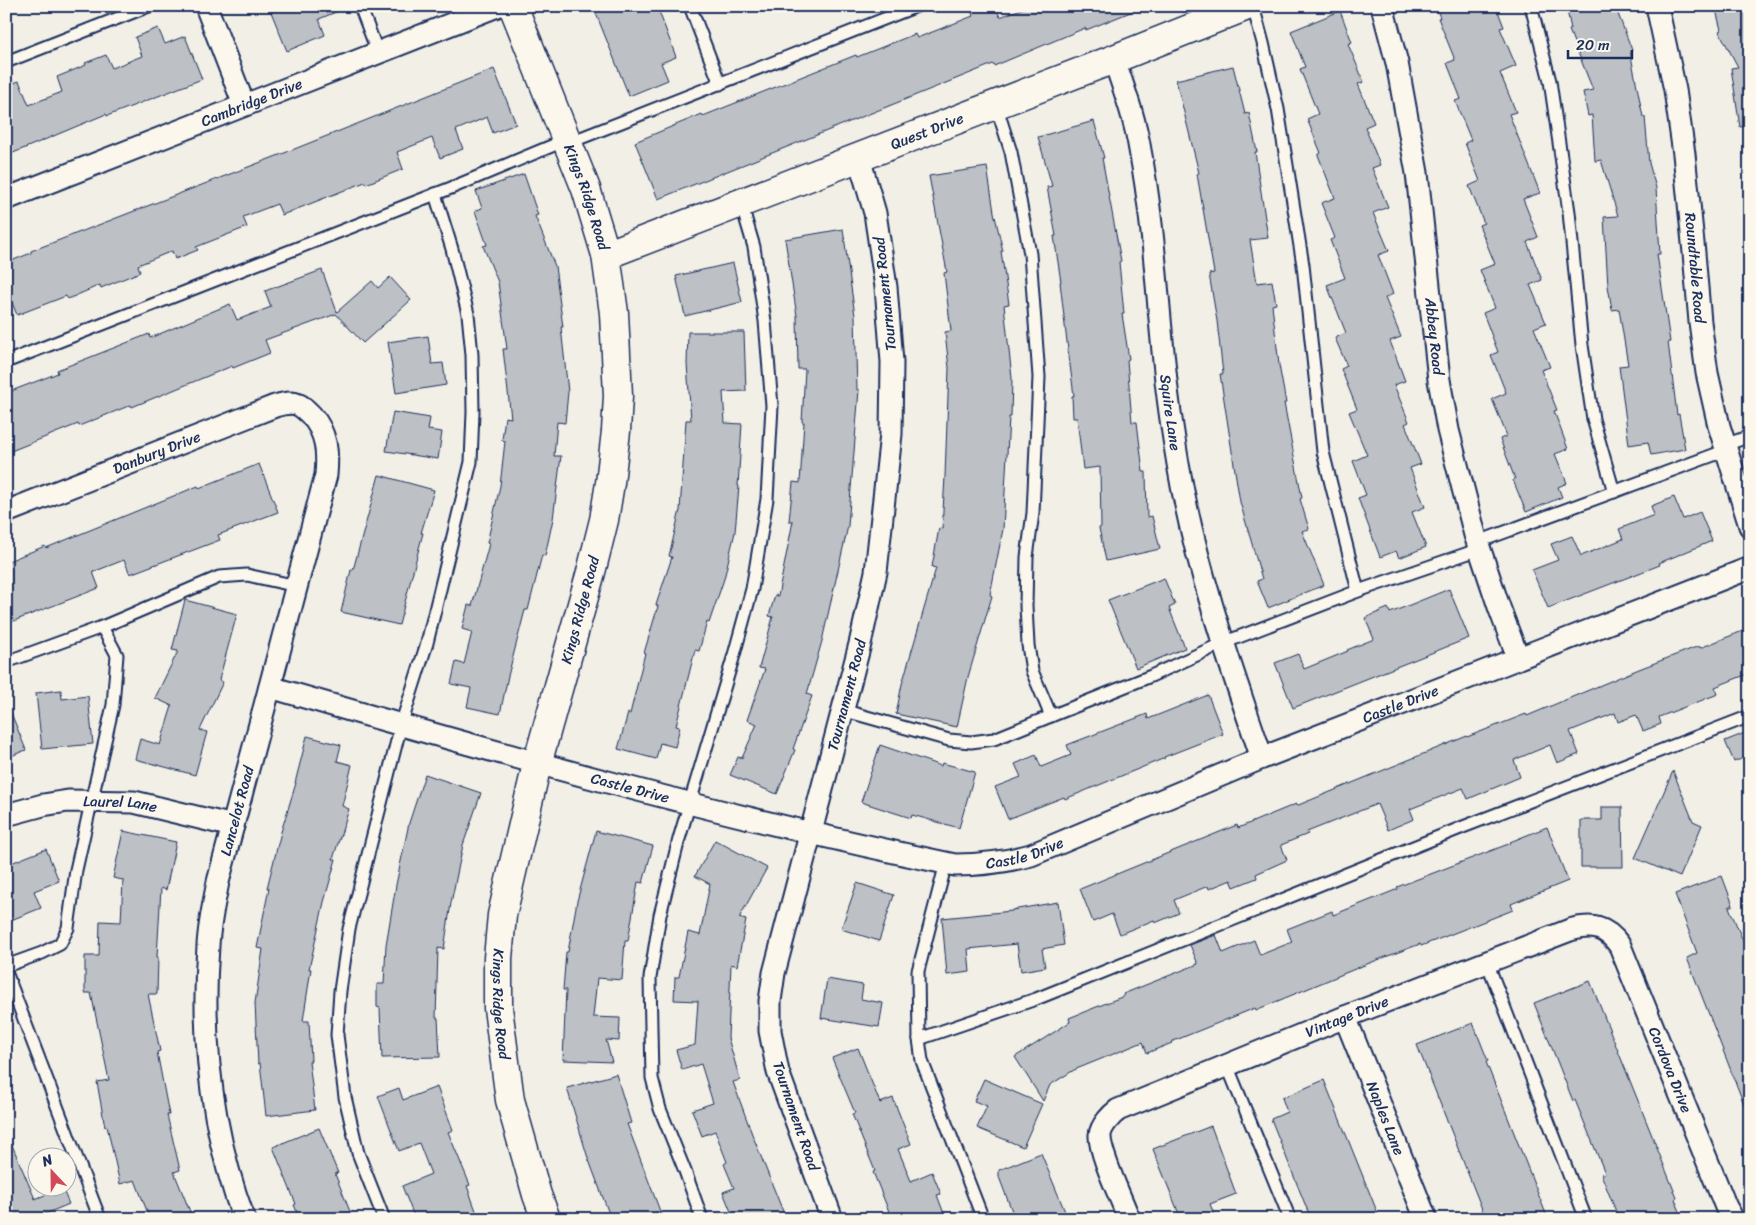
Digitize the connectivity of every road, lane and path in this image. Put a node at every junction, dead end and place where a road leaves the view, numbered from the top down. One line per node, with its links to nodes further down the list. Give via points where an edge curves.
1 (150, 6): 15 (lane)
2 (206, 6): 17 (street)
3 (360, 6): 13 (lane)
4 (497, 6): 13 (street, Cambridge Drive)
5 (513, 6): 19 (street, Kings Ridge Road)
6 (690, 6): 16 (lane)
7 (918, 6): 16 (lane)
8 (1247, 6): 14 (street, Quest Drive)
9 (1253, 6): 35 (lane, via 1278,109 1303,265 1323,452)
10 (1382, 6): 32 (street, Abbey Road, via 1397,63 1417,173 1439,380 1448,430)
11 (1531, 6): 29 (lane, via 1550,81 1593,419)
12 (1657, 6): 28 (street, Roundtable Road, via 1681,135 1707,373)
13 (378, 53): 17 (street, Cambridge Drive)
14 (1114, 59): 18 (street, Quest Drive); 37 (street, Squire Lane, via 1140,149 1178,466 1192,532)
15 (6, 62)
16 (720, 84): 19 (lane)
17 (244, 105): 22 (street, Cambridge Drive)
18 (996, 105): 20 (street, Quest Drive); 42 (lane, via 1010,152 1030,254 1039,377 1033,513 1026,557 1026,606 1032,671)
19 (567, 141): 21 (lane); 24 (street, Kings Ridge Road)
20 (859, 158): 23 (street, Quest Drive); 41 (street, Tournament Road, via 875,213 886,287 892,362 891,434 876,572)
21 (435, 194): 25 (lane); 44 (lane, via 468,314 472,354 471,462 427,643)
22 (6, 199)
23 (741, 203): 24 (street, Quest Drive); 48 (lane, via 754,247 765,321 772,406 768,499 752,589)
24 (606, 255): 46 (street, Kings Ridge Road, via 614,313 618,396 610,483 592,572)
25 (6, 362)
26 (308, 412): 30 (street, Danbury Drive, via 298,404 275,406); 34 (street, Lancelot Road, via 324,438 327,466)
27 (1750, 436): 28 (lane)
28 (1726, 447): 29 (lane); 31 (street, Roundtable Road)
29 (1614, 492): 32 (lane)
30 (6, 512)
31 (1750, 526)
32 (1479, 545): 35 (lane); 38 (street, Abbey Road)
33 (1750, 568): 38 (street, Castle Drive)
34 (297, 586): 36 (lane, via 247,575 219,577); 40 (street, Lancelot Road)
35 (1358, 592): 37 (lane)
36 (102, 627): 39 (lane); 47 (lane, via 117,656 113,705)
37 (1223, 643): 42 (lane); 45 (street, Squire Lane)
38 (1518, 658): 45 (street, Castle Drive)
39 (6, 662)
40 (270, 687): 44 (street, Castle Drive); 50 (street, Lancelot Road)
41 (842, 710): 42 (lane, via 949,740 971,742 994,739); 51 (street, Tournament Road)
42 (1051, 716)
43 (1750, 716): 58 (lane, via 1036,999)
44 (401, 725): 46 (street, Castle Drive); 62 (lane, via 349,929 337,1035 345,1097 358,1152)
45 (1262, 758): 52 (street, Castle Drive, via 1031,855 980,866)
46 (537, 764): 48 (street, Castle Drive); 63 (street, Kings Ridge Road, via 502,915 498,1008 510,1100)
47 (92, 800): 49 (street, Laurel Lane, via 43,805); 50 (street, Laurel Lane, via 134,802); 55 (lane, via 76,870 68,928 60,944)
48 (691, 803): 51 (street, Castle Drive); 64 (lane, via 660,915 650,978 650,1034 652,1078 658,1101)
49 (6, 815)
50 (233, 826): 61 (street, Lancelot Road, via 218,882 208,944 205,1010 208,1072 221,1149)
51 (809, 833): 52 (street, Castle Drive); 65 (street, Tournament Road, via 774,973 770,1030 778,1072)
52 (946, 863): 58 (lane, via 918,971)
53 (1598, 928): 54 (street, Vintage Drive, via 1589,926 1570,930); 71 (street, Cordova Drive, via 1612,935 1620,946)
54 (1487, 962): 57 (street, Vintage Drive); 70 (lane)
55 (6, 966)
56 (6, 972): 60 (lane)
57 (1345, 1017): 59 (street, Vintage Drive); 69 (street, Naples Lane)
58 (920, 1039): 66 (lane, via 922,1061)
59 (1227, 1065): 67 (street, Vintage Drive, via 1111,1115 1100,1133 1102,1151); 68 (lane)
60 (100, 1219)
61 (244, 1219)
62 (384, 1219)
63 (546, 1219)
64 (702, 1219)
65 (832, 1219)
66 (983, 1219)
67 (1129, 1219)
68 (1290, 1219)
69 (1426, 1219)
70 (1586, 1219)
71 (1733, 1219)

